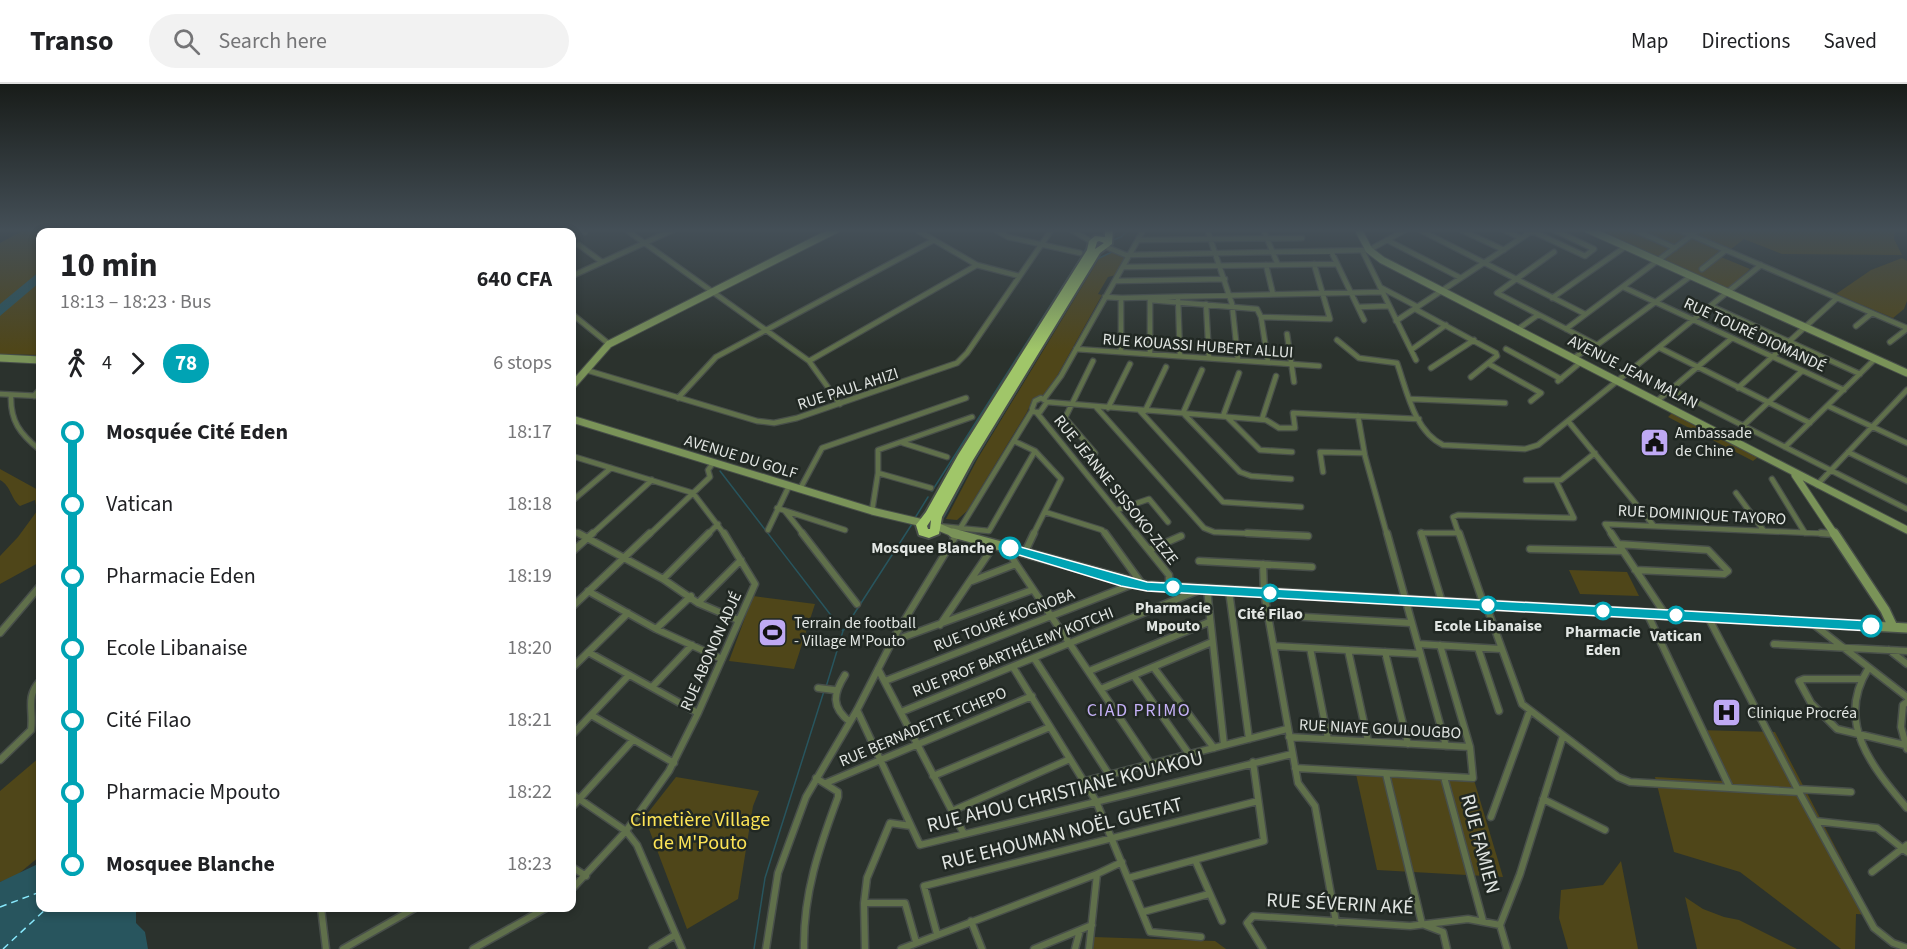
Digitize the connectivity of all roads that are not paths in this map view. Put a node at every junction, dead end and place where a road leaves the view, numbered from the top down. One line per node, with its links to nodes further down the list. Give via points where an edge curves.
1 (681, 269): 33 (street)
2 (757, 269): 33 (main road)
3 (880, 269): 67 (street)
4 (969, 269): 91 (street)
5 (994, 269): 24 (street)
6 (1024, 269): 24 (street, RUE PAUL AHIZI)
7 (1083, 269): 187 (highway)
8 (1122, 269): 29 (street)
9 (1222, 269): 27 (street)
10 (1267, 269): 39 (street)
11 (1316, 269): 35 (street)
12 (1340, 269): 36 (street)
13 (1373, 269): 30 (street)
14 (1400, 269): 32 (main road, AVENUE JEAN MALAN)
15 (1444, 269): 26 (street)
16 (1472, 269): 26 (street)
17 (1495, 269): 28 (street)
18 (1528, 269): 28 (street)
19 (1593, 269): 42 (street)
20 (1646, 269): 31 (street)
21 (1676, 269): 25 (main road)
22 (1756, 269): 37 (street)
23 (1771, 269): 43 (street)
24 (1019, 276): 128 (street, RUE PAUL AHIZI, via 957,363)
25 (1691, 276): 37 (main road); 46 (street)
26 (1459, 277): 32 (street)
27 (1225, 279): 29 (street); 38 (street)
28 (1514, 279): 42 (street); 55 (street, via 1497,293)
29 (1115, 281): 40 (street)
30 (1379, 286): 34 (street); 52 (street)
31 (1623, 286): 46 (street, RUE TOURÉ DIOMANDÉ); 54 (street)
32 (1440, 290): 52 (street); 66 (main road, AVENUE JEAN MALAN)
33 (712, 292): 67 (street); 74 (main road)
34 (1382, 292): 36 (street); 49 (street)
35 (1323, 293): 36 (street); 39 (street); 57 (street, via 1329,320)
36 (1351, 293): 51 (street)
37 (1728, 293): 50 (street); 63 (main road)
38 (1230, 294): 39 (street); 44 (street); 48 (street)
39 (1273, 294)
40 (1105, 297): 41 (street); 77 (street)
41 (1121, 298): 44 (street); 45 (street); 80 (street)
42 (1552, 298): 54 (street)
43 (1837, 298): 53 (street); 63 (street)
44 (1178, 299): 45 (street); 47 (street); 82 (street)
45 (1149, 300): 81 (street)
46 (1656, 302): 59 (street, RUE TOURÉ DIOMANDÉ); 75 (street)
47 (1206, 304): 48 (street); 85 (street)
48 (1233, 306): 57 (street, via 1257,309); 88 (street)
49 (1389, 306): 51 (street); 60 (street)
50 (1711, 306): 59 (street); 72 (street)
51 (1358, 307): 58 (street)
52 (1417, 308): 60 (street); 61 (street)
53 (1872, 313): 62 (street); 65 (street)
54 (1586, 314): 64 (street)
55 (1538, 315): 64 (street); 66 (street)
56 (576, 317): 74 (street)
57 (1261, 317): 93 (street)
58 (1364, 320)
59 (1694, 320): 69 (street, RUE TOURÉ DIOMANDÉ); 76 (street)
60 (1396, 321): 79 (street)
61 (1446, 325): 71 (street); 79 (street)
62 (1856, 326)
63 (1805, 327): 72 (street); 86 (main road)
64 (1566, 328): 75 (street)
65 (1907, 328): 73 (street)
66 (1518, 329): 90 (main road, AVENUE JEAN MALAN)
67 (767, 330): 91 (street); 120 (street, via 712,360)
68 (1287, 334): 95 (street)
69 (1732, 338): 83 (street, RUE TOURÉ DIOMANDÉ); 100 (street)
70 (1337, 340): 122 (street, via 1359,358 1397,363)
71 (1474, 340): 96 (street, via 1496,353); 99 (street)
72 (1789, 342): 83 (street); 106 (street)
73 (1890, 342)
74 (609, 344): 101 (main road)
75 (1597, 345): 90 (street)
76 (1660, 348): 100 (street); 110 (street)
77 (1076, 349): 80 (street, RUE KOUASSI HUBERT ALLUI); 123 (street)
78 (1506, 349): 90 (street, via 1560,380)
79 (1411, 350): 89 (street)
80 (1121, 352): 81 (street, RUE KOUASSI HUBERT ALLUI)
81 (1150, 354): 82 (street, RUE KOUASSI HUBERT ALLUI)
82 (1180, 356): 85 (street, RUE KOUASSI HUBERT ALLUI)
83 (1772, 357): 103 (street, RUE TOURÉ DIOMANDÉ); 113 (street)
84 (0, 358): 87 (main road)
85 (1209, 358): 88 (street, RUE KOUASSI HUBERT ALLUI)
86 (1875, 359): 105 (main road); 106 (street)
87 (36, 360)
88 (1238, 360): 93 (street, RUE KOUASSI HUBERT ALLUI)
89 (1416, 360)
90 (1578, 360): 110 (main road, AVENUE JEAN MALAN)
91 (809, 361): 128 (street)
92 (1093, 361): 129 (street)
93 (1268, 363): 95 (street, RUE KOUASSI HUBERT ALLUI)
94 (1130, 364): 132 (street)
95 (1292, 364): 97 (street, RUE KOUASSI HUBERT ALLUI); 111 (street)
96 (1489, 364): 108 (street); 124 (street, via 1541,393)
97 (1319, 366)
98 (1166, 367): 133 (street)
99 (1431, 368)
100 (1697, 368): 112 (street); 113 (street)
101 (586, 370): 109 (main road); 120 (street, RUE PAUL AHIZI)
102 (1202, 370): 135 (street)
103 (1802, 370): 114 (street, RUE TOURÉ DIOMANDÉ); 126 (street)
104 (1239, 373): 136 (street)
105 (1907, 373)
106 (1860, 374): 114 (street)
107 (1276, 376): 139 (street)
108 (1471, 377)
109 (576, 381)
110 (1618, 381): 125 (main road, AVENUE JEAN MALAN); 142 (street)
111 (1294, 382)
112 (1671, 388): 125 (street); 144 (street)
113 (1738, 388): 126 (street)
114 (1844, 390): 130 (street)
115 (0, 394): 118 (street)
116 (36, 394): 119 (street)
117 (1906, 394): 145 (street)
118 (11, 395): 119 (street); 149 (street, via 10,411 17,430)
119 (34, 396)
120 (678, 398): 128 (street, RUE PAUL AHIZI, via 767,423)
121 (966, 398): 174 (street, via 822,448)
122 (1411, 399): 127 (street); 140 (street)
123 (1046, 401): 129 (street); 134 (street, via 1042,411); 134 (street, via 1036,399)
124 (1531, 401)
125 (1657, 401): 164 (main road, AVENUE JEAN MALAN)
126 (1768, 402): 143 (street); 144 (street)
127 (1505, 403)
128 (840, 404)
129 (1070, 404): 131 (street); 154 (street, via 1065,418)
130 (1828, 406): 143 (street); 145 (street)
131 (1096, 407): 132 (street); 199 (street, via 1204,528 1214,532)
132 (1108, 408): 133 (street)
133 (1143, 411): 135 (street); 178 (street, via 1223,502)
134 (1034, 412): 146 (street); 181 (street, RUE JEANNE SISSOKO-ZEZE)
135 (1183, 413): 136 (street); 165 (street, via 1240,472)
136 (1225, 416): 139 (street); 152 (street, via 1260,450)
137 (1358, 416): 139 (street, via 1293,413 1295,428 1279,428); 140 (street); 155 (street)
138 (972, 417): 147 (street)
139 (1262, 419)
140 (1419, 419): 142 (street, via 1426,434 1439,444 1525,449 1538,445)
141 (576, 420): 159 (main road, AVENUE DU GOLF)
142 (1568, 421): 156 (street)
143 (1810, 423): 150 (street)
144 (1743, 426): 150 (street)
145 (1871, 427): 148 (street); 153 (street)
146 (1014, 441): 151 (street); 192 (street)
147 (902, 442): 158 (street); 163 (street, via 878,450)
148 (1907, 443)
149 (36, 447)
150 (1785, 447): 161 (street)
151 (1035, 451): 184 (street, via 1061,479); 192 (street, via 988,531)
152 (1292, 452)
153 (1848, 452): 161 (street); 170 (street)
154 (1095, 453)
155 (1364, 453): 162 (street, via 1320,452); 227 (street)
156 (1595, 453): 169 (street); 188 (street)
157 (576, 457): 160 (street)
158 (947, 457)
159 (714, 462): 172 (main road, AVENUE DU GOLF); 176 (street, via 708,470 710,477)
160 (611, 468): 167 (street); 177 (street)
161 (1831, 470): 171 (street); 180 (street)
162 (1323, 472)
163 (878, 473): 173 (street); 183 (street)
164 (1794, 474): 171 (main road); 197 (main road, AVENUE JEAN MALAN)
165 (1292, 479)
166 (1772, 479): 196 (street)
167 (652, 480): 176 (street); 200 (street)
168 (1526, 480): 169 (street)
169 (1556, 481): 195 (street, via 1574,518 1455,515)
170 (1907, 481)
171 (1817, 485): 191 (main road)
172 (789, 486): 174 (main road, AVENUE DU GOLF); 179 (street)
173 (931, 488)
174 (800, 489): 183 (main road, AVENUE DU GOLF)
175 (1736, 493): 193 (street)
176 (693, 494): 186 (street, RUE ABONON ADJÉ); 208 (street)
177 (576, 498)
178 (1301, 507)
179 (777, 508): 182 (street); 189 (street)
180 (1907, 509)
181 (1117, 510): 185 (street, via 1149,499); 206 (street, RUE JEANNE SISSOKO-ZEZE)
182 (785, 511): 190 (street); 231 (street)
183 (872, 511): 187 (main road, AVENUE DU GOLF)
184 (1045, 512): 207 (street); 218 (street, via 1102,530)
185 (1168, 522)
186 (718, 524): 209 (street, RUE ABONON ADJÉ); 215 (street)
187 (929, 526): 192 (main road)
188 (1654, 526): 193 (street, RUE DOMINIQUE TAYORO); 202 (street, RUE DOMINIQUE TAYORO, via 1605,524)
189 (768, 530)
190 (845, 530)
191 (1907, 530)
192 (956, 531): 201 (main road); 248 (street)
193 (1764, 531): 196 (street, RUE DOMINIQUE TAYORO)
194 (576, 532): 200 (street)
195 (1459, 533): 228 (street, via 1421,532); 232 (street)
196 (1806, 533): 197 (street, RUE DOMINIQUE TAYORO)
197 (1834, 534): 244 (main road, AVENUE JEAN MALAN)
198 (1181, 536): 206 (street)
199 (1308, 536)
200 (587, 538): 203 (street); 208 (street)
201 (995, 544): 204 (main road); 216 (street)
202 (1621, 547): 205 (street); 214 (street, RUE DOMINIQUE TAYORO); 214 (street, via 1708,550 1728,572)
203 (576, 548)
204 (1011, 548): 207 (main road); 211 (street)
205 (1530, 549)
206 (1149, 550): 219 (street, RUE JEANNE SISSOKO-ZEZE, via 1169,575)
207 (1025, 552): 217 (main road)
208 (624, 558): 215 (street); 223 (street)
209 (741, 560): 230 (street); 239 (street, RUE ABONON ADJÉ, via 755,584)
210 (1199, 561): 212 (street)
211 (1016, 564): 216 (street); 221 (street)
212 (1263, 564): 213 (street); 225 (street)
213 (1312, 567)
214 (1637, 570): 235 (street, RUE DOMINIQUE TAYORO)
215 (663, 579): 226 (street)
216 (971, 581): 243 (street)
217 (1133, 584): 218 (main road); 237 (street, RUE TOURÉ KOGNOBA)
218 (1143, 586): 219 (main road)
219 (1169, 587): 220 (main road)
220 (1204, 589): 224 (main road); 240 (street); 250 (street, RUE PROF BARTHÉLEMY KOTCHI)
221 (1032, 590): 237 (street); 243 (street)
222 (36, 591): 247 (street)
223 (588, 591): 229 (street); 233 (street)
224 (1229, 591): 225 (main road); 298 (street)
225 (1264, 593): 227 (main road); 236 (street)
226 (691, 596): 230 (street); 246 (street)
227 (1406, 600): 228 (main road); 241 (street)
228 (1442, 602): 232 (main road)
229 (576, 603)
230 (698, 603): 239 (street)
231 (857, 604)
232 (1485, 605): 234 (main road); 259 (street)
233 (628, 613): 246 (street); 263 (street)
234 (1647, 613): 235 (main road); 325 (street)
235 (1665, 614): 238 (main road)
236 (1269, 615): 241 (street); 255 (street)
237 (1051, 617): 250 (street); 279 (street, RUE TOURÉ KOGNOBA)
238 (1707, 617): 242 (main road); 326 (street)
239 (738, 620): 267 (street, RUE ABONON ADJÉ)
240 (1209, 622): 249 (street); 274 (street)
241 (1411, 623): 251 (street)
242 (1811, 623): 244 (main road); 256 (street)
243 (939, 626): 248 (street)
244 (1893, 627): 245 (main road)
245 (1907, 628)
246 (656, 629): 253 (street)
247 (0, 633)
248 (894, 641): 272 (street)
249 (1212, 642): 271 (street); 304 (street)
250 (1069, 644): 266 (street, RUE PROF BARTHÉLEMY KOTCHI); 274 (street)
251 (1418, 644): 254 (street); 265 (street)
252 (1774, 644): 256 (street)
253 (692, 645): 267 (street); 281 (street)
254 (1440, 645): 258 (street); 306 (street)
255 (1274, 646): 257 (street); 295 (street)
256 (1840, 647): 261 (street); 273 (street)
257 (1311, 648): 260 (street); 299 (street)
258 (1478, 648): 259 (street); 288 (street)
259 (1501, 649): 287 (street, via 1522,704)
260 (1348, 650): 264 (street); 301 (street)
261 (1889, 650): 262 (street); 269 (street)
262 (1907, 651)
263 (588, 652): 268 (street); 275 (street)
264 (1385, 652): 265 (street); 303 (street)
265 (1420, 654): 305 (street)
266 (1034, 658): 270 (street, RUE PROF BARTHÉLEMY KOTCHI); 318 (street)
267 (722, 659): 290 (street, RUE ABONON ADJÉ)
268 (576, 664)
269 (1907, 664)
270 (1013, 667): 283 (street); 289 (street, RUE PROF BARTHÉLEMY KOTCHI)
271 (1154, 668): 277 (street); 308 (street)
272 (878, 669): 279 (street); 286 (street)
273 (1868, 669): 278 (street); 284 (street)
274 (1089, 671): 282 (street)
275 (629, 675): 281 (street); 291 (street)
276 (845, 675): 292 (street, via 826,689 838,712)
277 (1134, 676): 282 (street); 309 (street)
278 (1859, 680): 296 (street, via 1854,703); 296 (street, via 1799,681 1811,703 1833,727)
279 (885, 681): 289 (street)
280 (36, 685): 313 (street, via 29,697 31,730)
281 (652, 687): 290 (street)
282 (1101, 689): 316 (street)
283 (1032, 696): 293 (street); 302 (street, RUE BERNADETTE TCHEPO)
284 (1907, 697)
285 (1907, 702): 307 (street, via 1900,718)
286 (857, 710): 292 (street); 311 (street, RUE AHOU CHRISTIANE KOUAKOU)
287 (1530, 710): 297 (street); 336 (street)
288 (1499, 711)
289 (901, 712): 302 (street)
290 (698, 713): 315 (street, RUE ABONON ADJÉ)
291 (591, 715): 294 (street); 300 (street)
292 (850, 722): 322 (street)
293 (1050, 727): 312 (street); 320 (street)
294 (576, 731)
295 (1288, 733): 298 (street, RUE NIAYE GOULOUGBO); 299 (street, RUE NIAYE GOULOUGBO); 310 (street)
296 (1860, 734): 307 (street); 334 (street, via 1878,771)
297 (1563, 736): 325 (street, via 1630,783); 330 (street)
298 (1249, 739): 304 (street, RUE NIAYE GOULOUGBO)
299 (1328, 739): 301 (street, RUE NIAYE GOULOUGBO)
300 (633, 740): 315 (street); 329 (street)
301 (1368, 741): 303 (street, RUE NIAYE GOULOUGBO)
302 (916, 743): 311 (street, RUE BERNADETTE TCHEPO); 320 (street)
303 (1408, 744): 305 (street, RUE NIAYE GOULOUGBO)
304 (1224, 745): 308 (street, RUE NIAYE GOULOUGBO)
305 (1446, 746): 306 (street, RUE NIAYE GOULOUGBO)
306 (1470, 747): 321 (street, via 1473,778)
307 (1906, 747)
308 (1214, 748): 309 (street, RUE NIAYE GOULOUGBO)
309 (1189, 754): 316 (street, RUE NIAYE GOULOUGBO)
310 (1292, 754): 314 (street, RUE AHOU CHRISTIANE KOUAKOU); 317 (street)
311 (879, 759): 324 (street, RUE BERNADETTE TCHEPO); 338 (street, RUE AHOU CHRISTIANE KOUAKOU)
312 (1070, 759): 323 (street); 335 (street)
313 (0, 760)
314 (1253, 762): 331 (street, RUE AHOU CHRISTIANE KOUAKOU); 332 (street)
315 (674, 763): 340 (street, RUE ABONON ADJÉ)
316 (1150, 763): 318 (street, RUE NIAYE GOULOUGBO)
317 (1295, 768): 319 (street); 361 (street, via 1298,783 1315,806)
318 (1108, 773): 323 (street, RUE NIAYE GOULOUGBO)
319 (1386, 774): 321 (street); 362 (street)
320 (933, 776): 335 (street)
321 (1444, 777): 360 (street, RUE FAMIEN)
322 (816, 778): 324 (street); 376 (street, via 796,818 778,873)
323 (1085, 780): 331 (street)
324 (826, 783): 377 (street, via 838,792 838,797 814,859 807,892)
325 (1730, 788): 326 (street)
326 (1798, 791): 327 (street); 337 (street)
327 (1851, 792)
328 (576, 796): 329 (street)
329 (579, 798): 333 (street); 340 (street)
330 (1543, 799): 339 (street); 364 (street)
331 (1096, 801): 341 (street, RUE AHOU CHRISTIANE KOUAKOU); 342 (street)
332 (1258, 801): 342 (street, RUE EHOUMAN NOËL GUETAT); 344 (street, via 1264,841)
333 (576, 802)
334 (1907, 808)
335 (952, 811): 341 (street)
336 (1491, 817)
337 (1815, 821): 343 (street, via 1876,828); 370 (street, via 1874,927 1893,943)
338 (911, 826): 341 (street, RUE AHOU CHRISTIANE KOUAKOU, via 920,845); 353 (street, via 890,823 867,878)
339 (1605, 830)
340 (626, 831): 349 (street, RUE ABONON ADJÉ); 367 (street, via 641,852)
341 (964, 834)
342 (1112, 838): 345 (street); 366 (street, RUE EHOUMAN NOËL GUETAT, via 924,886)
343 (1906, 849): 347 (street)
344 (1194, 860): 350 (street); 352 (street)
345 (1122, 862): 348 (street); 350 (street)
346 (576, 870): 349 (street)
347 (1872, 872)
348 (1097, 874): 358 (street); 363 (street)
349 (586, 876): 351 (street, RUE ABONON ADJÉ)
350 (1128, 878): 357 (street)
351 (576, 885)
352 (1209, 894): 357 (street); 359 (street)
353 (864, 903): 369 (street, via 905,903); 378 (street)
354 (321, 912): 371 (street)
355 (408, 912): 372 (street)
356 (539, 912): 373 (street)
357 (1143, 912): 368 (street, via 1150,932)
358 (971, 921): 366 (street); 380 (street)
359 (1222, 921)
360 (1483, 921): 362 (street, RUE SÉVERIN AKÉ, via 1460,919); 364 (street, RUE SÉVERIN AKÉ)
361 (1335, 922): 362 (street, RUE SÉVERIN AKÉ); 384 (street, RUE SÉVERIN AKÉ, via 1253,916 1247,923)
362 (1422, 924): 385 (street, via 1443,932)
363 (1092, 925): 365 (street); 383 (street)
364 (1500, 925): 386 (street)
365 (1080, 930): 381 (street); 382 (street)
366 (937, 934): 369 (street)
367 (675, 935): 374 (street); 375 (street)
368 (1201, 938)
369 (916, 942): 379 (street)
370 (1907, 948)
371 (326, 949)
372 (343, 949)
373 (473, 949)
374 (652, 949)
375 (682, 949)
376 (766, 949)
377 (804, 949)
378 (865, 949)
379 (900, 949)
380 (982, 949)
381 (1034, 949)
382 (1076, 949)
383 (1089, 949)
384 (1263, 949)
385 (1447, 949)
386 (1507, 949)

